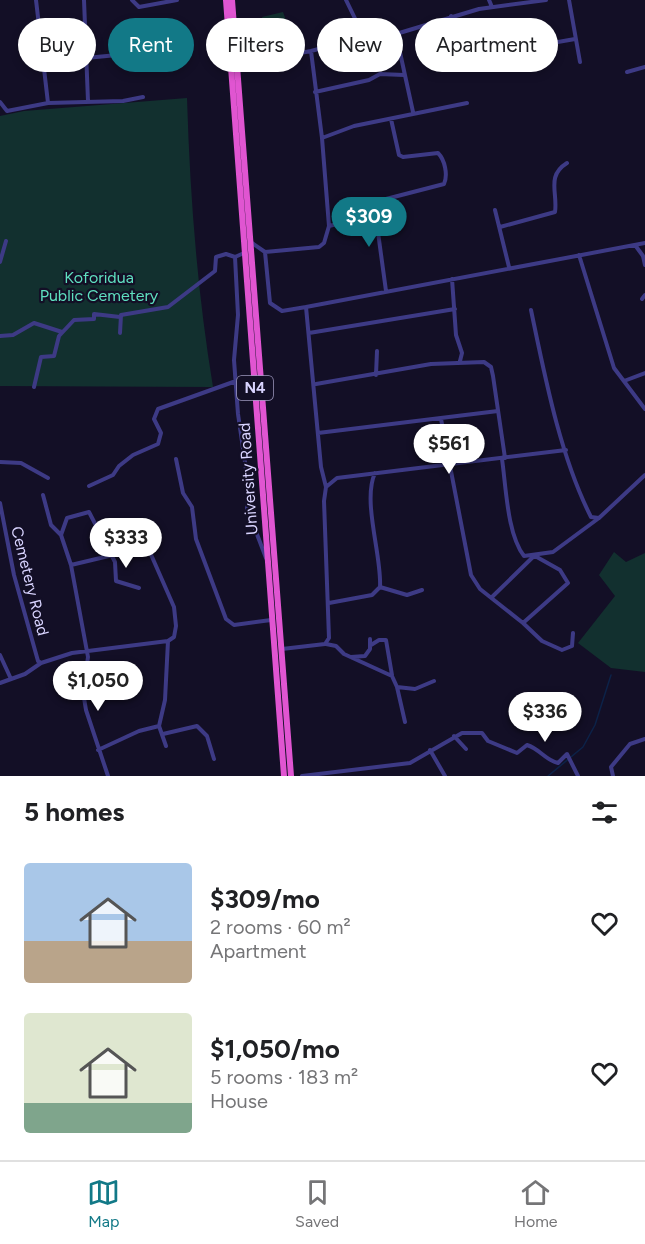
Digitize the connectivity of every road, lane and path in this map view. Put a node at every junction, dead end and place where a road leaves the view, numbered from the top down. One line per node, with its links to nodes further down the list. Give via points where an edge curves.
1 (36, 0): 34 (street)
2 (84, 0): 14 (street)
3 (132, 0): 4 (street, via 139,7)
4 (177, 0)
5 (226, 0): 49 (highway, University Road / N4)
6 (232, 0): 15 (highway, University Road / N4)
7 (346, 0): 16 (street)
8 (489, 0): 12 (street)
9 (546, 0): 11 (street)
10 (569, 0): 18 (street)
11 (519, 2): 12 (street)
12 (492, 7): 13 (street)
13 (451, 16): 17 (street)
14 (85, 18)
15 (233, 18)
16 (355, 18)
17 (403, 32)
18 (575, 39): 19 (street); 23 (street)
19 (558, 42)
20 (317, 49): 21 (street)
21 (310, 51): 22 (street); 30 (street)
22 (305, 52)
23 (580, 62)
24 (645, 67): 28 (street)
25 (403, 70): 29 (street)
26 (87, 72): 32 (street)
27 (238, 72): 45 (highway, University Road / N4)
28 (627, 72)
29 (404, 75): 30 (street, via 380,74); 36 (street)
30 (315, 92): 38 (street)
31 (143, 97): 32 (street)
32 (88, 101): 34 (street)
33 (0, 102): 34 (street, via 7,111)
34 (48, 103)
35 (467, 103): 36 (street)
36 (413, 112): 37 (street)
37 (391, 118): 38 (street); 40 (street, via 399,155 438,153 446,179 440,186)
38 (322, 138): 42 (street)
39 (567, 163): 43 (street, via 556,172 555,212)
40 (374, 203): 42 (street, via 350,210 337,224); 56 (street)
41 (495, 210): 43 (street)
42 (329, 226): 48 (street, via 319,247)
43 (500, 227): 54 (street)
44 (6, 241): 52 (street)
45 (252, 243): 48 (street); 108 (highway, University Road / N4)
46 (645, 243): 47 (street)
47 (635, 245): 50 (street); 53 (street)
48 (265, 252): 57 (street, via 270,303 282,311)
49 (244, 253): 51 (street); 94 (highway, University Road / N4)
50 (579, 255): 54 (street); 70 (street, via 615,368)
51 (235, 257): 60 (street, via 216,257 215,271 168,307); 69 (street)
52 (0, 262)
53 (645, 265)
54 (509, 267): 55 (street)
55 (452, 279): 56 (street); 58 (street)
56 (386, 291): 57 (street)
57 (306, 307): 63 (street)
58 (455, 309): 63 (street); 66 (street)
59 (531, 310): 77 (street)
60 (120, 317): 61 (street, via 94,314 94,319 74,320); 62 (street)
61 (62, 332): 64 (street, via 34,323 13,335); 72 (street, via 54,356 41,357)
62 (120, 333)
63 (309, 333): 71 (street)
64 (0, 336)
65 (377, 351): 68 (street)
66 (460, 361): 68 (street); 74 (street, via 484,362 490,367)
67 (645, 373): 70 (street)
68 (376, 375): 71 (street)
69 (236, 381): 85 (street, via 158,409 154,419 161,433 158,444 133,455 112,475); 94 (street, via 249,516)
70 (624, 381): 73 (street)
71 (316, 384): 76 (street)
72 (34, 387)
73 (645, 409)
74 (498, 411): 75 (street); 78 (street)
75 (441, 419): 76 (street); 81 (street)
76 (318, 434): 86 (street)
77 (566, 450): 78 (street); 90 (street, via 586,507 591,517)
78 (503, 458): 81 (street); 93 (street, via 519,549 524,556)
79 (176, 459): 101 (street, via 183,493 192,507 196,539 226,619 234,625)
80 (0, 462): 84 (street, via 21,464)
81 (450, 464): 82 (street); 99 (street, via 468,569 475,584)
82 (375, 473): 86 (street, via 337,478); 96 (street, via 371,523)
83 (645, 475): 90 (street)
84 (48, 478)
85 (89, 486)
86 (326, 487): 100 (street)
87 (43, 495): 91 (street, via 51,525)
88 (0, 503): 89 (street, Cemetery Road)
89 (1, 517): 114 (street, Cemetery Road)
90 (599, 518): 93 (street, via 553,552)
91 (61, 535): 92 (street, via 67,518 89,512); 95 (street)
92 (111, 556): 95 (street); 97 (street, via 116,581); 105 (street, via 145,549 152,553 176,615 174,637)
93 (535, 556): 99 (street); 102 (street, via 560,570 567,583)
94 (266, 558): 101 (highway, University Road / N4)
95 (71, 565): 109 (street)
96 (380, 587): 98 (street, via 407,595); 100 (street, via 372,595)
97 (139, 588)
98 (422, 590)
99 (492, 597): 102 (street)
100 (329, 603): 106 (street)
101 (272, 620): 133 (highway, University Road / N4)
102 (523, 623): 103 (street, via 542,641 562,650 572,646)
103 (573, 633)
104 (370, 639): 107 (street)
105 (168, 641): 109 (street); 121 (street, via 165,700)
106 (325, 644): 108 (street); 112 (street, via 336,646)
107 (371, 645): 111 (street); 115 (street, via 379,640 387,642)
108 (282, 650): 134 (highway, University Road / N4)
109 (87, 651): 114 (street); 127 (street, via 83,692)
110 (0, 655): 116 (street)
111 (365, 656): 112 (street); 113 (street)
112 (350, 657): 113 (street)
113 (360, 662): 115 (street)
114 (41, 663): 116 (street)
115 (392, 676): 119 (street)
116 (11, 679): 118 (street)
117 (434, 681): 119 (street, via 415,689)
118 (0, 683)
119 (397, 687): 120 (street)
120 (405, 722)
121 (159, 726): 122 (street); 127 (street)
122 (163, 734): 125 (street); 129 (street, via 198,726 207,736)
123 (454, 736): 126 (street); 128 (street); 137 (street, via 482,733 488,741 517,753 527,745 535,747 547,760 558,763 567,754)
124 (645, 739): 130 (street, via 630,744)
125 (166, 746)
126 (466, 749)
127 (98, 750): 132 (street)
128 (430, 750): 131 (street, via 410,763); 136 (street)
129 (214, 759)
130 (611, 768): 138 (street); 139 (street)
131 (324, 775): 135 (street)
132 (108, 776)
133 (284, 776)
134 (291, 776)
135 (302, 776)
136 (445, 776)
137 (578, 776)
138 (608, 776)
139 (613, 776)

